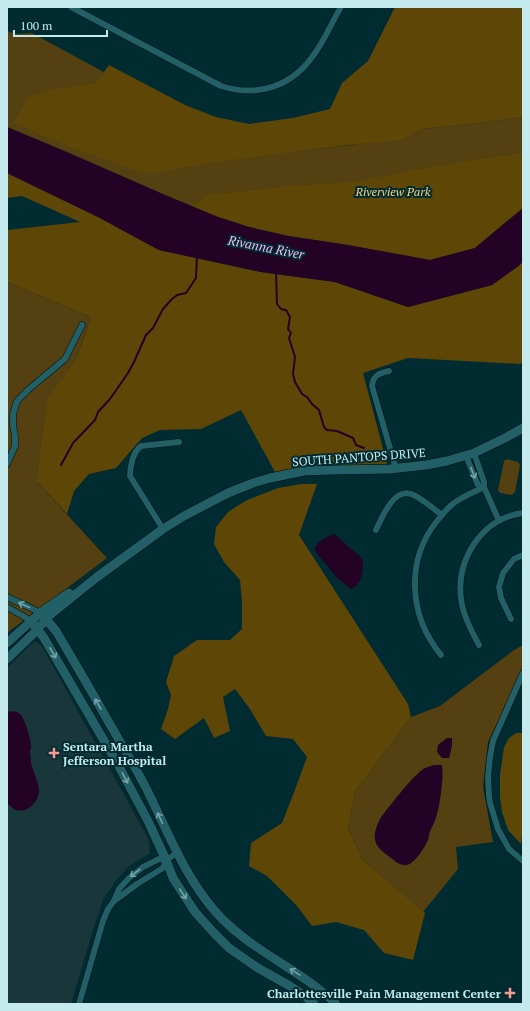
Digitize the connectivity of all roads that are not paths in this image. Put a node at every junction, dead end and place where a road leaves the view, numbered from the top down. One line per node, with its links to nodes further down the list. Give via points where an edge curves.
1 (71, 7): 2 (street, via 221,86 246,91 286,82 301,70 316,52)
2 (340, 7)
3 (82, 324): 8 (street, via 65,359 17,401 13,414 15,446)
4 (389, 371): 9 (street, via 376,375 372,386)
5 (523, 428): 7 (street, SOUTH PANTOPS DRIVE)
6 (179, 442): 14 (street, via 141,446 135,452 130,471 130,476)
7 (470, 455): 9 (street, SOUTH PANTOPS DRIVE); 10 (street, via 484,482)
8 (7, 464)
9 (396, 468): 14 (street, SOUTH PANTOPS DRIVE, via 304,471 270,478 247,485 210,502)
10 (484, 487): 12 (street, via 457,500); 13 (street)
11 (523, 513): 13 (street, via 507,516)
12 (442, 515): 15 (street, via 413,494 400,494 394,498); 25 (street, via 422,547 415,580 416,605 422,624)
13 (499, 521): 24 (street, via 478,538 462,569 461,600 468,623)
14 (163, 529): 19 (street, SOUTH PANTOPS DRIVE, via 97,577 67,594)
15 (376, 530)
16 (523, 555): 20 (street, via 514,559 503,573 499,587)
17 (7, 597): 19 (street, one-way to 17)
18 (7, 607): 21 (street)
19 (43, 616): 21 (street); 22 (street); 28 (street, one-way to 19, via 127,753 56,631)
20 (511, 620)
21 (31, 621): 22 (street); 23 (street)
22 (37, 629): 26 (street); 29 (street, one-way to 29, via 116,761)
23 (7, 643)
24 (479, 645)
25 (441, 655)
26 (7, 659)
27 (523, 673): 30 (street, via 493,741 488,777 488,796 498,828 509,848)
28 (177, 853): 29 (street); 34 (street, one-way to 28, via 321,990 259,950 228,925 204,898)
29 (166, 860): 31 (street, via 163,868); 31 (street, one-way to 31, via 159,859 143,866 119,889); 33 (street, one-way to 33, via 184,896 202,921 229,948)
30 (523, 862)
31 (114, 901): 32 (street, via 102,926)
32 (79, 1004)
33 (314, 1004)
34 (336, 1004)

